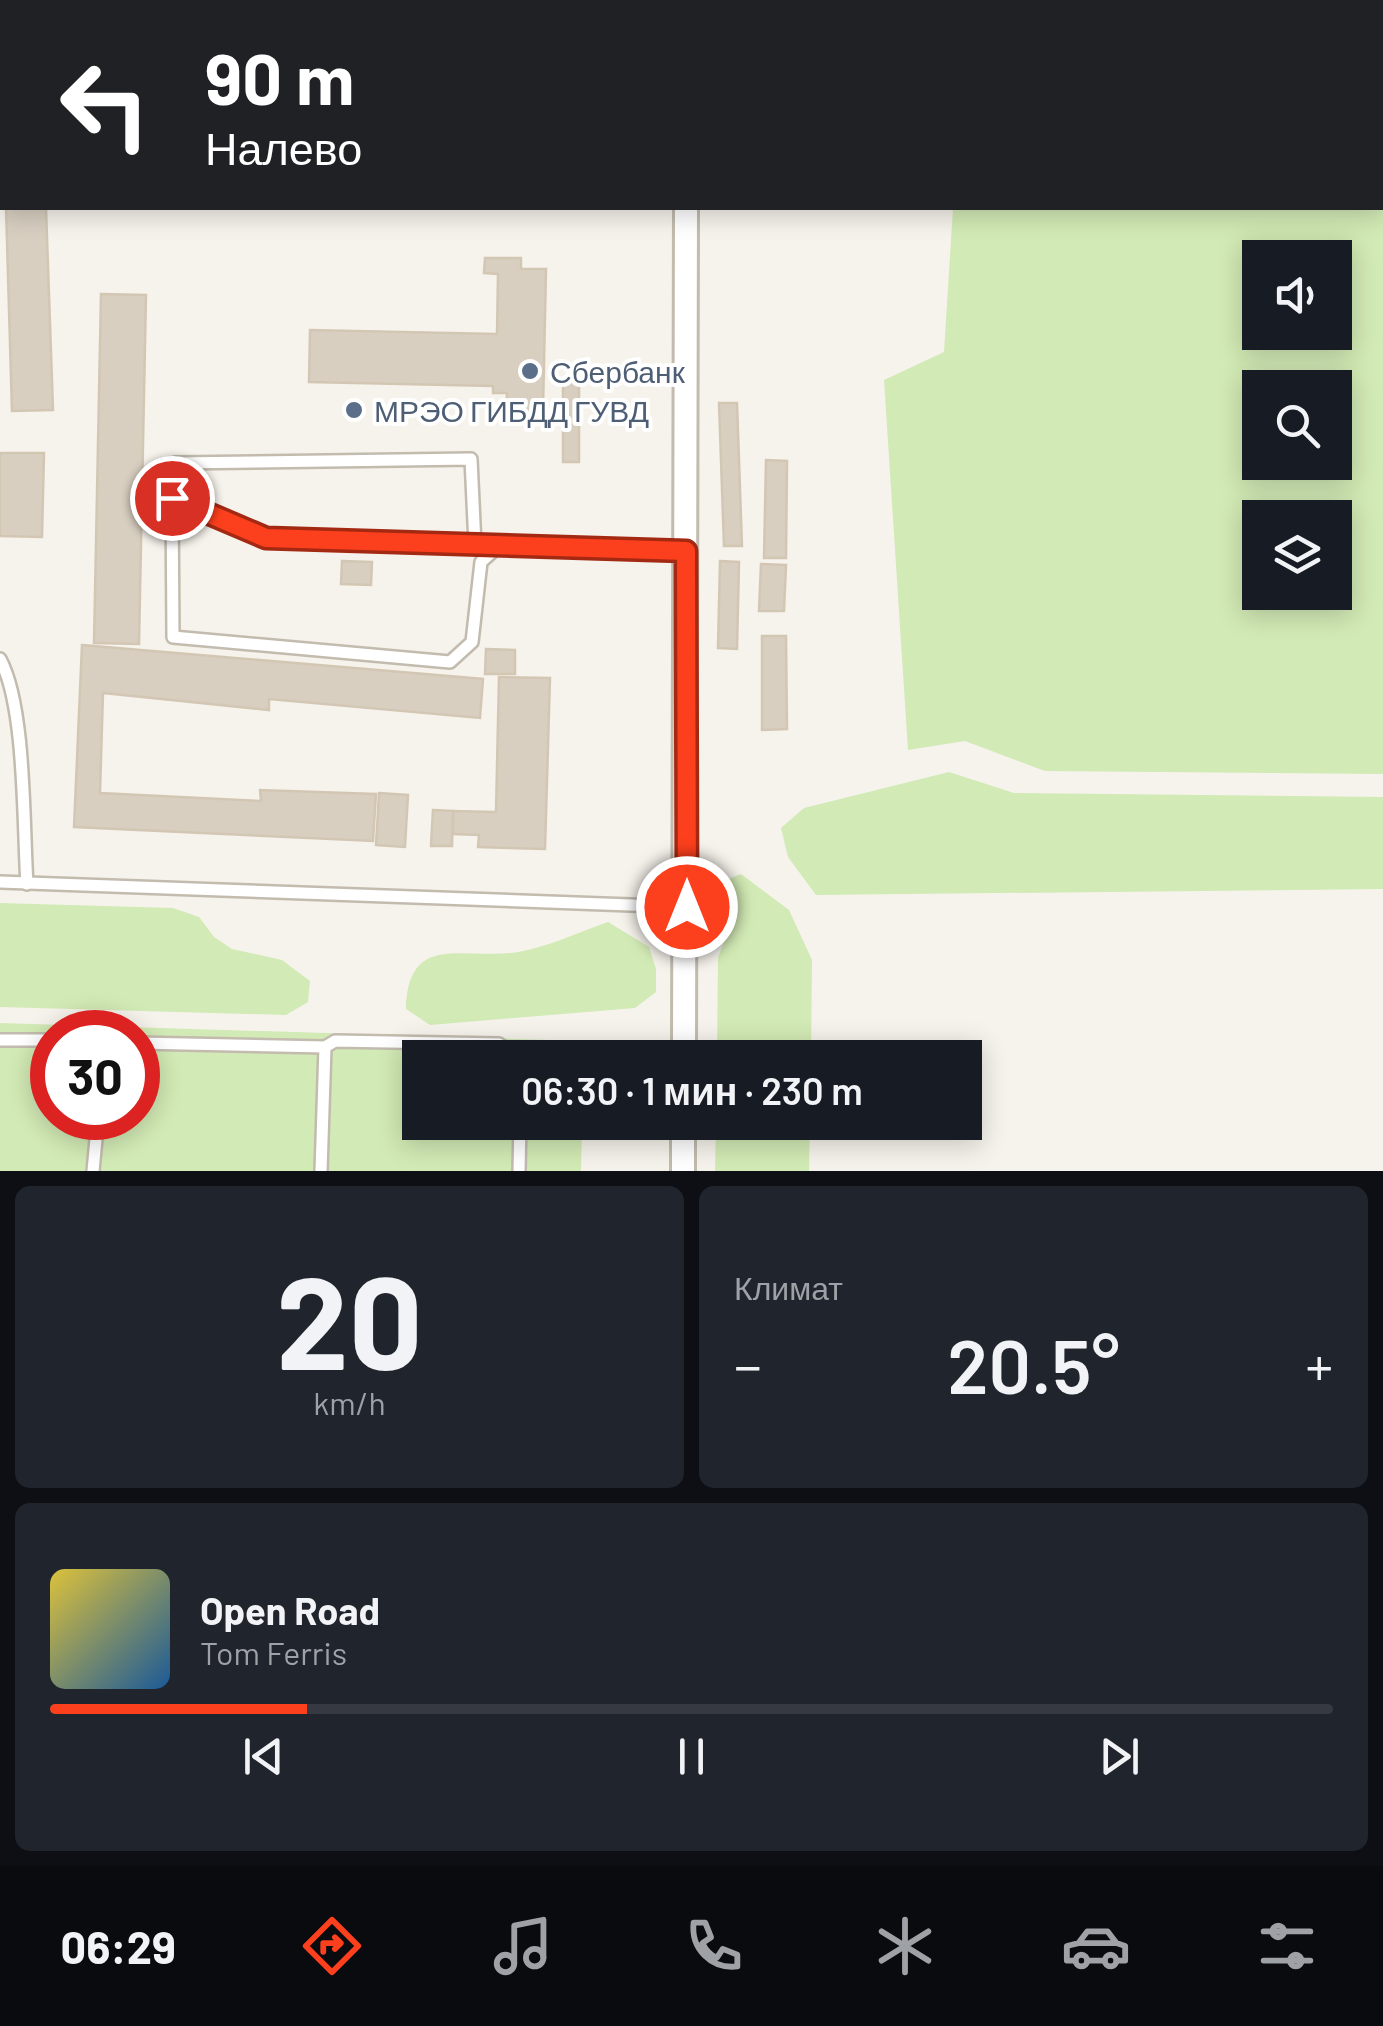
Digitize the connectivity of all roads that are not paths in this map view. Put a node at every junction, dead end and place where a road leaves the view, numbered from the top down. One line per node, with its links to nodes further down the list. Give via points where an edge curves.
1 (686, 210): 5 (street)
2 (172, 498): 3 (lane, via 266,538); 3 (lane, via 174,463 470,459); 4 (lane, via 172,637 450,662 472,642 481,562)
3 (475, 544): 4 (lane)
4 (500, 546): 5 (lane)
5 (686, 551): 9 (street)
6 (0, 660): 8 (lane, via 16,729)
7 (0, 882): 8 (lane)
8 (27, 884): 9 (lane)
9 (687, 907): 12 (street)
10 (0, 1040): 11 (lane)
11 (30, 1040)
12 (684, 1040)
13 (402, 1042): 15 (lane, via 334,1041)
14 (160, 1043): 15 (lane)
15 (324, 1047): 20 (lane)
16 (96, 1140): 19 (lane)
17 (520, 1140): 21 (lane)
18 (683, 1140): 22 (street)
19 (94, 1171)
20 (321, 1171)
21 (519, 1171)
22 (682, 1171)

